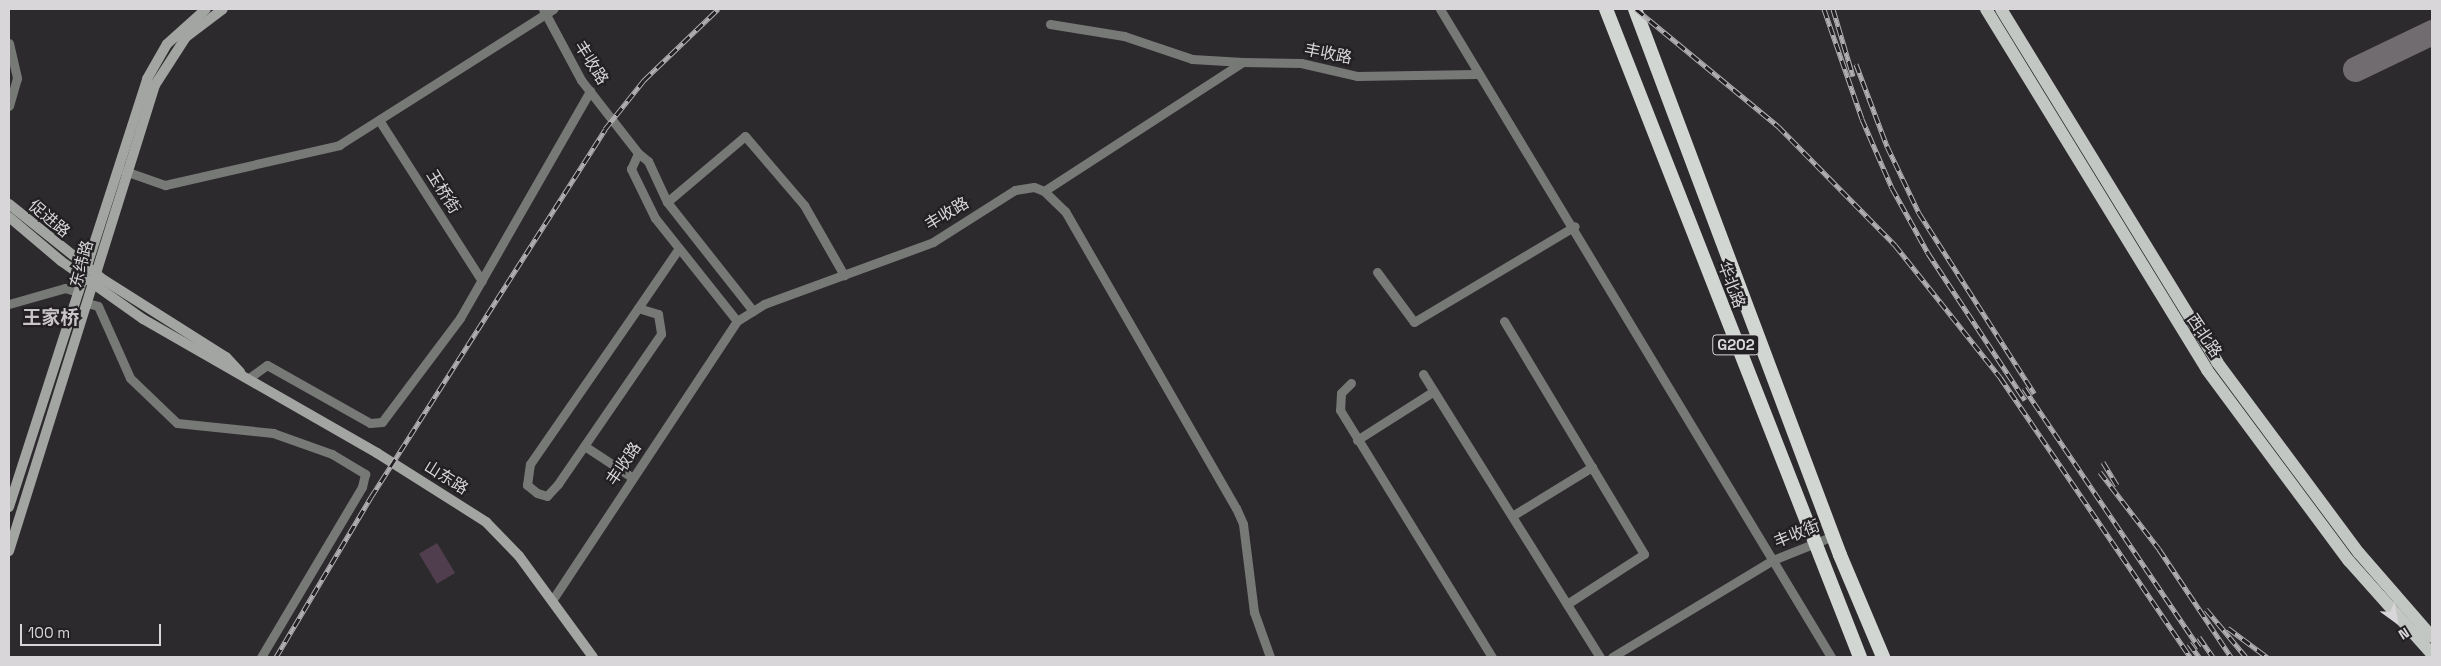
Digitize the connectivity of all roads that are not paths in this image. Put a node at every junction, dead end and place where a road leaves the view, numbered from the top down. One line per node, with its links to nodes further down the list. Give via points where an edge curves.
1 (206, 9): 17 (main road, 东纬路, via 181,28 156,61)
2 (223, 9): 17 (main road, 东纬路, via 186,36 165,66)
3 (1440, 9): 12 (street)
4 (1606, 9): 47 (highway, 华北路 / G202)
5 (1635, 9): 46 (highway, 华北路 / G202)
6 (1986, 9): 53 (main road, 西北路, via 2207,370 2349,561)
7 (2001, 9): 52 (main road, 西北路, via 2217,362 2359,554)
8 (548, 11): 13 (street, 丰收路); 15 (street)
9 (1050, 24): 11 (street, 丰收路, via 1124,36 1192,59)
10 (9, 43): 14 (street, via 17,78)
11 (1243, 62): 12 (street, 丰收路, via 1301,63 1357,76); 18 (street)
12 (1476, 74): 22 (street)
13 (590, 91): 16 (street, 丰收路); 28 (street)
14 (9, 106)
15 (379, 120): 17 (street, via 339,145 164,185); 28 (street, 玉桥街)
16 (638, 153): 19 (street, 丰收路, via 648,161); 23 (street, via 631,169)
17 (122, 170): 24 (main road, 东纬路); 27 (main road, 东纬路)
18 (1044, 191): 26 (street, 丰收路, via 1034,187 1015,190 933,242); 56 (street, via 1065,211 1236,508 1243,524 1254,612)
19 (667, 202): 26 (street, via 745,136 804,205); 33 (street, 丰收路)
20 (9, 204): 24 (main road, 促进路)
21 (9, 217): 24 (main road, 促进路)
22 (1575, 226): 25 (street, via 1414,322); 49 (street)
23 (677, 251): 32 (street); 34 (street)
24 (84, 272): 27 (main road, 山东路); 29 (main road, 东纬路)
25 (1377, 272)
26 (844, 275): 33 (street, 丰收路)
27 (94, 279): 30 (main road, 东纬路); 37 (main road, 山东路, via 174,337)
28 (482, 281): 37 (street, via 401,403 382,422 370,423 267,365)
29 (78, 292): 31 (street, via 65,288); 44 (main road, 东纬路)
30 (87, 303): 48 (main road, 东纬路); 54 (street, via 98,306 130,378 177,423 273,433 332,454 365,474 362,487)
31 (9, 304)
32 (638, 308): 41 (street, via 658,314 661,334); 41 (street, via 530,464 527,485 547,496)
33 (753, 311): 34 (street, 丰收路)
34 (737, 321): 43 (street, 丰收路)
35 (1504, 322): 42 (street)
36 (1423, 374): 39 (street)
37 (245, 376): 50 (main road, 山东路, via 486,522)
38 (1351, 383): 40 (street, via 1341,393 1340,410)
39 (1434, 392): 40 (street); 45 (street)
40 (1357, 440): 57 (street)
41 (586, 447): 43 (street)
42 (1592, 467): 45 (street); 51 (street, via 1644,554)
43 (633, 478): 50 (street, 丰收路)
44 (9, 507)
45 (1512, 516): 51 (street)
46 (1833, 536): 47 (street, 丰收街); 62 (highway, 华北路 / G202)
47 (1813, 543): 49 (street, 丰收街); 61 (highway, 华北路 / G202)
48 (9, 551)
49 (1773, 560): 59 (street, 丰收街); 60 (street)
50 (553, 599): 55 (main road, 山东路)
51 (1567, 604): 58 (street)
52 (2432, 637)
53 (2432, 654)
54 (260, 657)
55 (592, 657)
56 (1270, 657)
57 (1492, 657)
58 (1600, 657)
59 (1612, 657)
60 (1831, 657)
61 (1860, 657)
62 (1883, 657)

